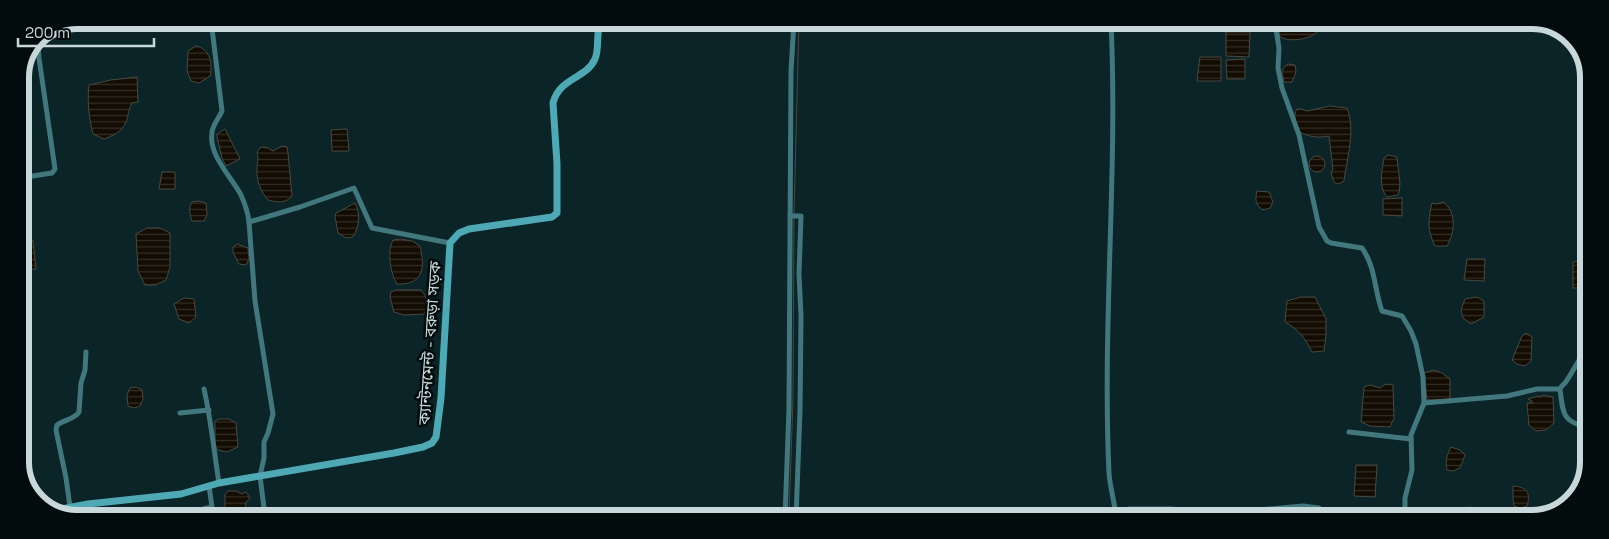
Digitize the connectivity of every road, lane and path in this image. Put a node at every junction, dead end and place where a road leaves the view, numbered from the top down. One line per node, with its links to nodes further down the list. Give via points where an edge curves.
1 (212, 29): 9 (street, via 222,111 211,134 218,161 246,205)
2 (598, 29): 10 (main road, ক্যান্টনমেন্ট - বরুড়া সড়ক, via 595,59 590,67 559,88 553,103 557,213 552,217 468,229)
3 (794, 29): 8 (street)
4 (1111, 29): 30 (street, via 1113,138 1108,395 1109,475)
5 (1277, 29): 15 (street, via 1282,88 1299,135 1319,227 1327,241 1364,250 1372,266 1382,310 1402,316 1411,331 1423,377)
6 (38, 49): 7 (street, via 55,169 52,173)
7 (29, 177)
8 (792, 216): 28 (street); 29 (street, via 801,216)
9 (249, 222): 10 (street, via 354,188 372,228); 21 (street, via 255,301 272,414 264,442)
10 (450, 243): 21 (main road, ক্যান্টনমেন্ট - বরুড়া সড়ক, via 441,398 436,437 432,443 394,453)
11 (86, 352): 24 (street, via 80,412 57,425 56,430)
12 (1580, 357): 14 (street)
13 (204, 389): 16 (street)
14 (1560, 389): 15 (street); 18 (street, via 1567,419)
15 (1424, 403): 20 (street)
16 (209, 410): 17 (street); 22 (street)
17 (180, 413)
18 (1580, 426)
19 (1349, 432): 20 (street)
20 (1411, 439): 35 (street, via 1412,470)
21 (260, 476): 22 (main road, ক্যান্টনমেন্ট - বরুড়া সড়ক); 27 (street)
22 (219, 483): 23 (main road, ক্যান্টনমেন্ট - বরুড়া সড়ক)
23 (209, 486): 24 (main road, ক্যান্টনমেন্ট - বরুড়া সড়ক, via 181,494); 26 (street, via 212,507)
24 (70, 507): 25 (main road, ক্যান্টনমেন্ট - বরুড়া সড়ক)
25 (63, 508)
26 (203, 510)
27 (264, 510)
28 (785, 510)
29 (796, 510)
30 (1115, 510)
31 (1127, 510): 32 (street)
32 (1168, 510)
33 (1265, 510): 34 (street, via 1316,506)
34 (1320, 510)
35 (1405, 510)

